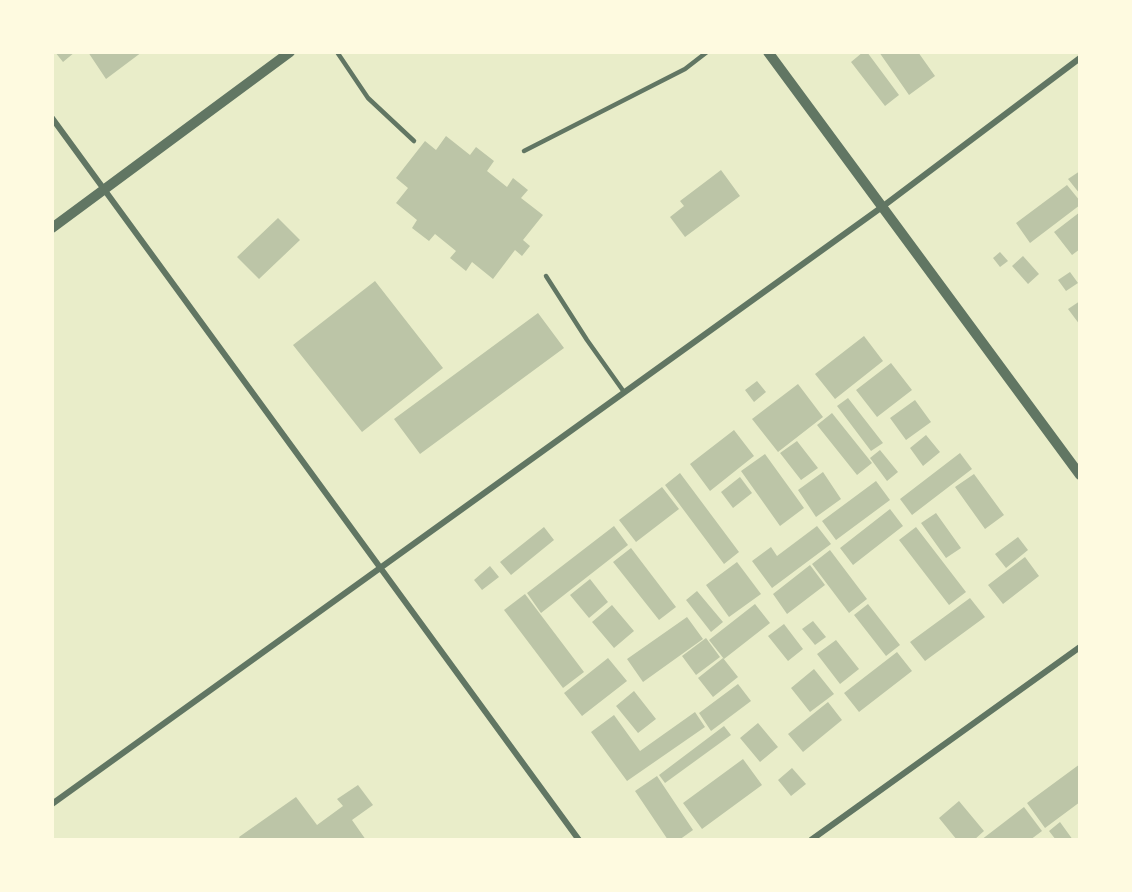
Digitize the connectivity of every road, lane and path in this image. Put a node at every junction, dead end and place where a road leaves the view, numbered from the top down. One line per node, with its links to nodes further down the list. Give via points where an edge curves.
1 (290, 52): 9 (street)
2 (337, 52): 7 (lane, via 368,98)
3 (706, 52): 8 (lane, via 685,69)
4 (768, 52): 10 (street)
5 (1080, 58): 10 (street)
6 (52, 118): 9 (street)
7 (414, 141)
8 (524, 151)
9 (105, 189): 11 (street); 15 (street)
10 (882, 207): 13 (street); 14 (street)
11 (52, 228)
12 (546, 276): 13 (lane)
13 (624, 392): 15 (street)
14 (1080, 475)
15 (381, 568): 17 (street); 18 (street)
16 (1080, 647): 19 (street)
17 (52, 804)
18 (579, 840)
19 (811, 840)

